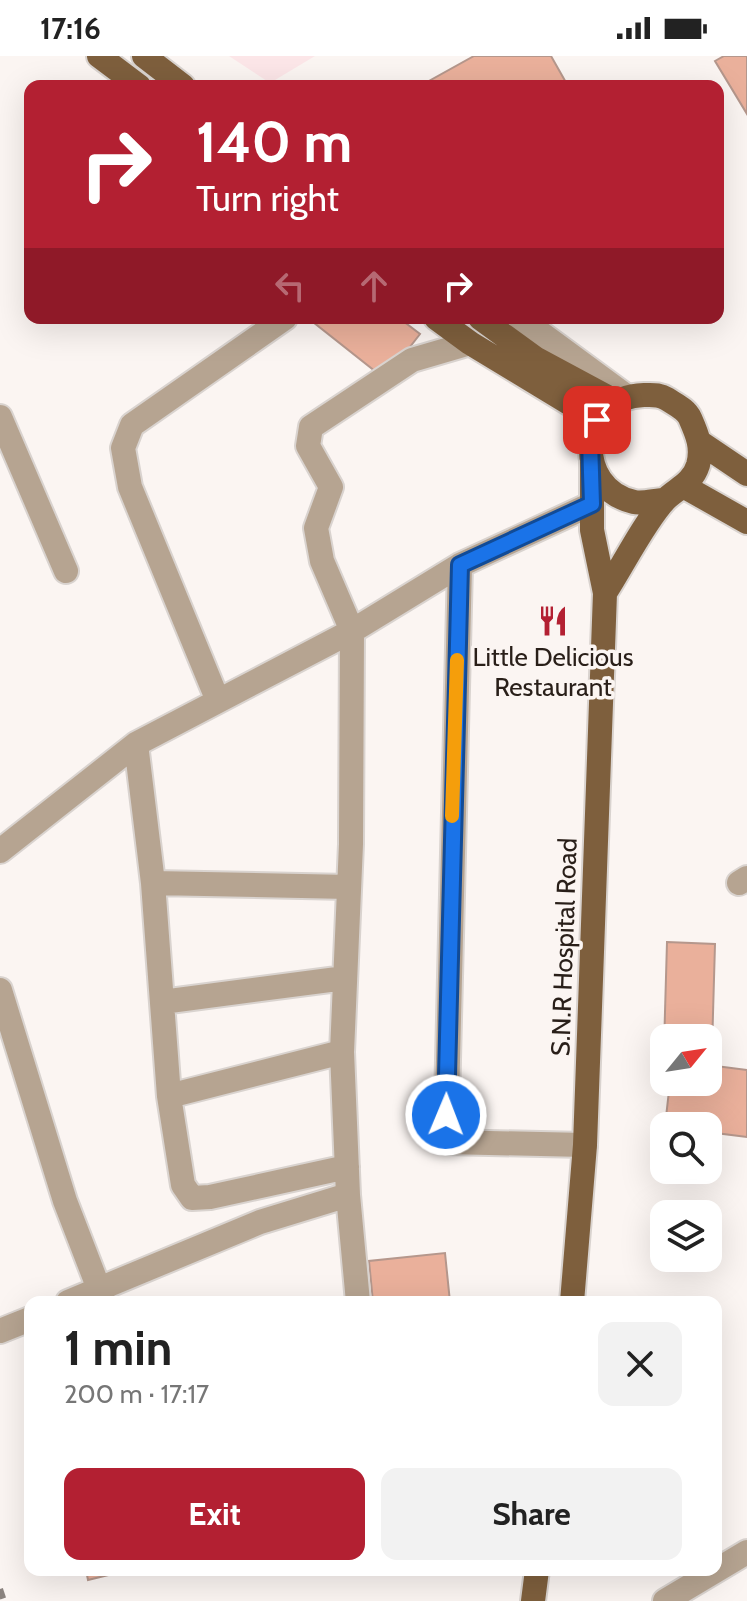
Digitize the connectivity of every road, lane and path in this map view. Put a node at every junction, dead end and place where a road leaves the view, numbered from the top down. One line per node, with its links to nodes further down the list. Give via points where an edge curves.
1 (99, 56): 3 (main road)
2 (144, 56): 4 (main road)
3 (131, 80)
4 (175, 80)
5 (276, 324): 23 (street, via 132,425 123,448 130,487)
6 (444, 324): 9 (main road)
7 (488, 324): 10 (main road, via 535,358)
8 (528, 324): 10 (street)
9 (470, 343): 12 (main road); 22 (street, via 412,360 311,427 308,446 331,487 316,528 322,561)
10 (620, 398): 12 (main road); 13 (main road, via 659,394 687,412)
11 (0, 417): 20 (street)
12 (597, 420): 14 (main road, via 590,441)
13 (701, 443): 15 (main road); 16 (main road, via 697,467)
14 (592, 463): 16 (main road, via 608,489 635,502); 17 (main road, S.N.R Hospital Road)
15 (747, 474)
16 (675, 493): 18 (main road); 21 (main road)
17 (592, 504): 19 (street); 21 (main road, S.N.R Hospital Road)
18 (747, 522)
19 (460, 565): 22 (street); 33 (street, via 446,1142)
20 (66, 571)
21 (605, 593): 33 (main road, S.N.R Hospital Road)
22 (352, 631): 23 (street); 27 (street)
23 (218, 701): 24 (street)
24 (136, 744): 25 (street); 26 (street)
25 (0, 851)
26 (153, 883): 27 (street); 30 (street)
27 (349, 887): 28 (street)
28 (345, 978): 30 (street); 31 (street)
29 (0, 990): 36 (street, via 65,1201)
30 (162, 1002): 32 (street)
31 (342, 1052): 32 (street); 34 (street)
32 (169, 1096): 34 (street, via 183,1185 192,1198)
33 (585, 1145): 38 (main road, S.N.R Hospital Road)
34 (347, 1167): 35 (street)
35 (348, 1195): 36 (street, via 260,1222); 37 (street)
36 (102, 1295)
37 (357, 1296)
38 (572, 1296)
39 (24, 1321): 40 (street)
40 (0, 1331)
41 (747, 1552): 42 (street)
42 (722, 1567)
43 (536, 1576): 45 (main road)
44 (707, 1576): 46 (street)
45 (533, 1601)
46 (665, 1601)

